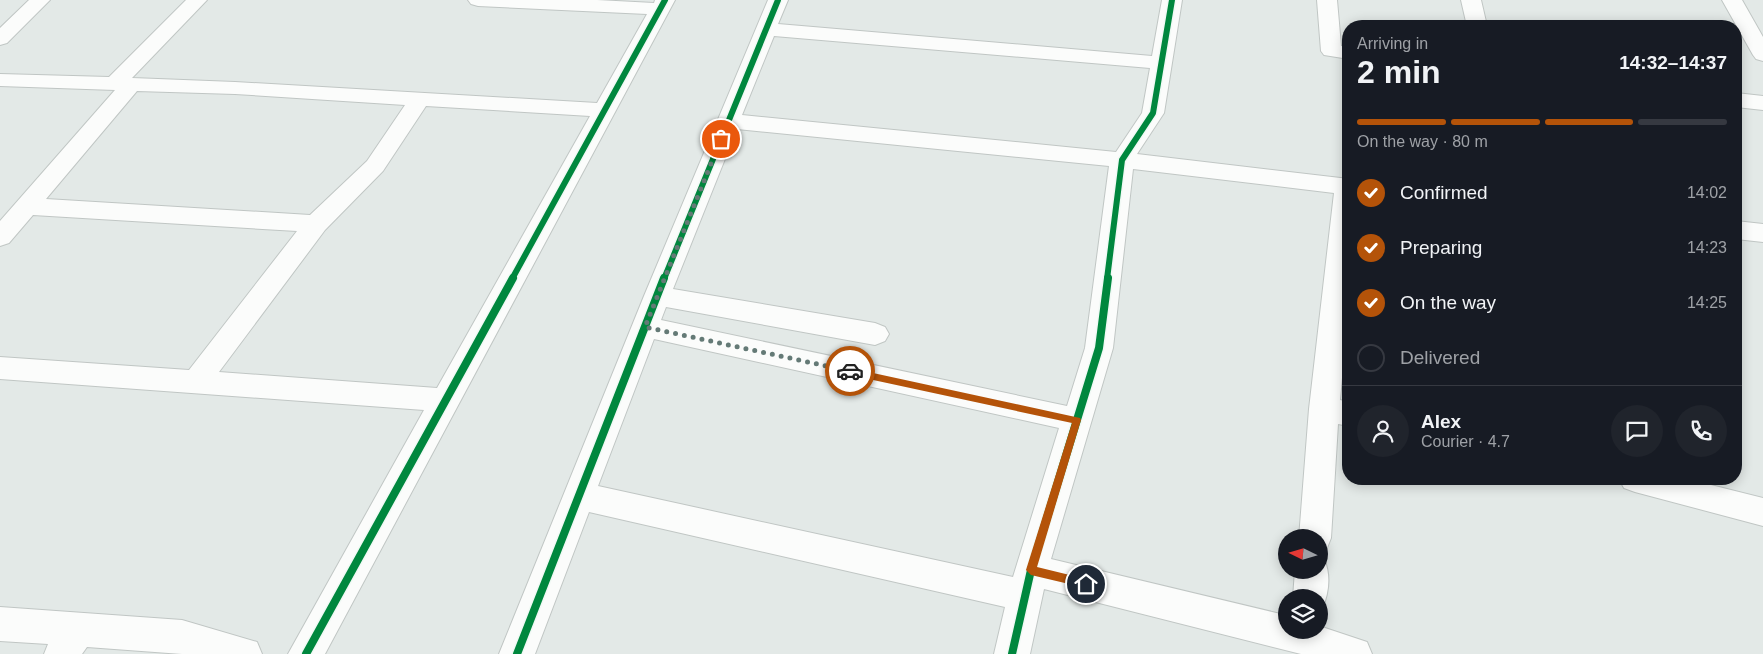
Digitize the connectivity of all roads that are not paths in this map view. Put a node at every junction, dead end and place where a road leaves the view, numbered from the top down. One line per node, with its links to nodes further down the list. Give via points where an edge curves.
1 (40, 0): 13 (street)
2 (197, 0): 18 (street)
3 (478, 0): 4 (street)
4 (498, 0): 10 (street)
5 (778, 0): 12 (street)
6 (1172, 0): 16 (street)
7 (1327, 0): 14 (street, via 1331,51)
8 (1471, 0): 11 (street)
9 (1732, 0): 15 (street)
10 (663, 4): 22 (street)
11 (1476, 20)
12 (766, 29): 16 (street); 23 (street)
13 (0, 39)
14 (1342, 52)
15 (1763, 55)
16 (1162, 63): 24 (street, via 1153,113)
17 (0, 80): 18 (street)
18 (123, 85): 19 (street); 26 (street)
19 (420, 99): 22 (street); 27 (street, via 375,166)
20 (1742, 101): 21 (street)
21 (1763, 103)
22 (605, 110): 37 (street)
23 (728, 121): 24 (street); 31 (street)
24 (1122, 160): 25 (street); 39 (street, via 1099,348)
25 (1342, 186)
26 (27, 206): 27 (street); 30 (street)
27 (316, 224): 36 (street)
28 (1742, 231): 29 (street)
29 (1763, 233)
30 (0, 237)
31 (657, 296): 33 (street); 34 (street)
32 (1342, 300): 38 (street)
33 (645, 327): 39 (street); 41 (street)
34 (875, 334)
35 (0, 368): 36 (street)
36 (196, 382): 37 (street)
37 (445, 400): 50 (street)
38 (1336, 412): 43 (street)
39 (1077, 420): 44 (street)
40 (1692, 486): 42 (street)
41 (579, 496): 44 (street); 51 (street)
42 (1763, 512)
43 (1316, 529)
44 (1028, 583): 46 (street); 52 (street)
45 (0, 624): 48 (street)
46 (1278, 630)
47 (1317, 639): 53 (street)
48 (70, 642): 49 (street, via 182,637)
49 (244, 654)
50 (306, 654)
51 (517, 654)
52 (1012, 654)
53 (1354, 654)

